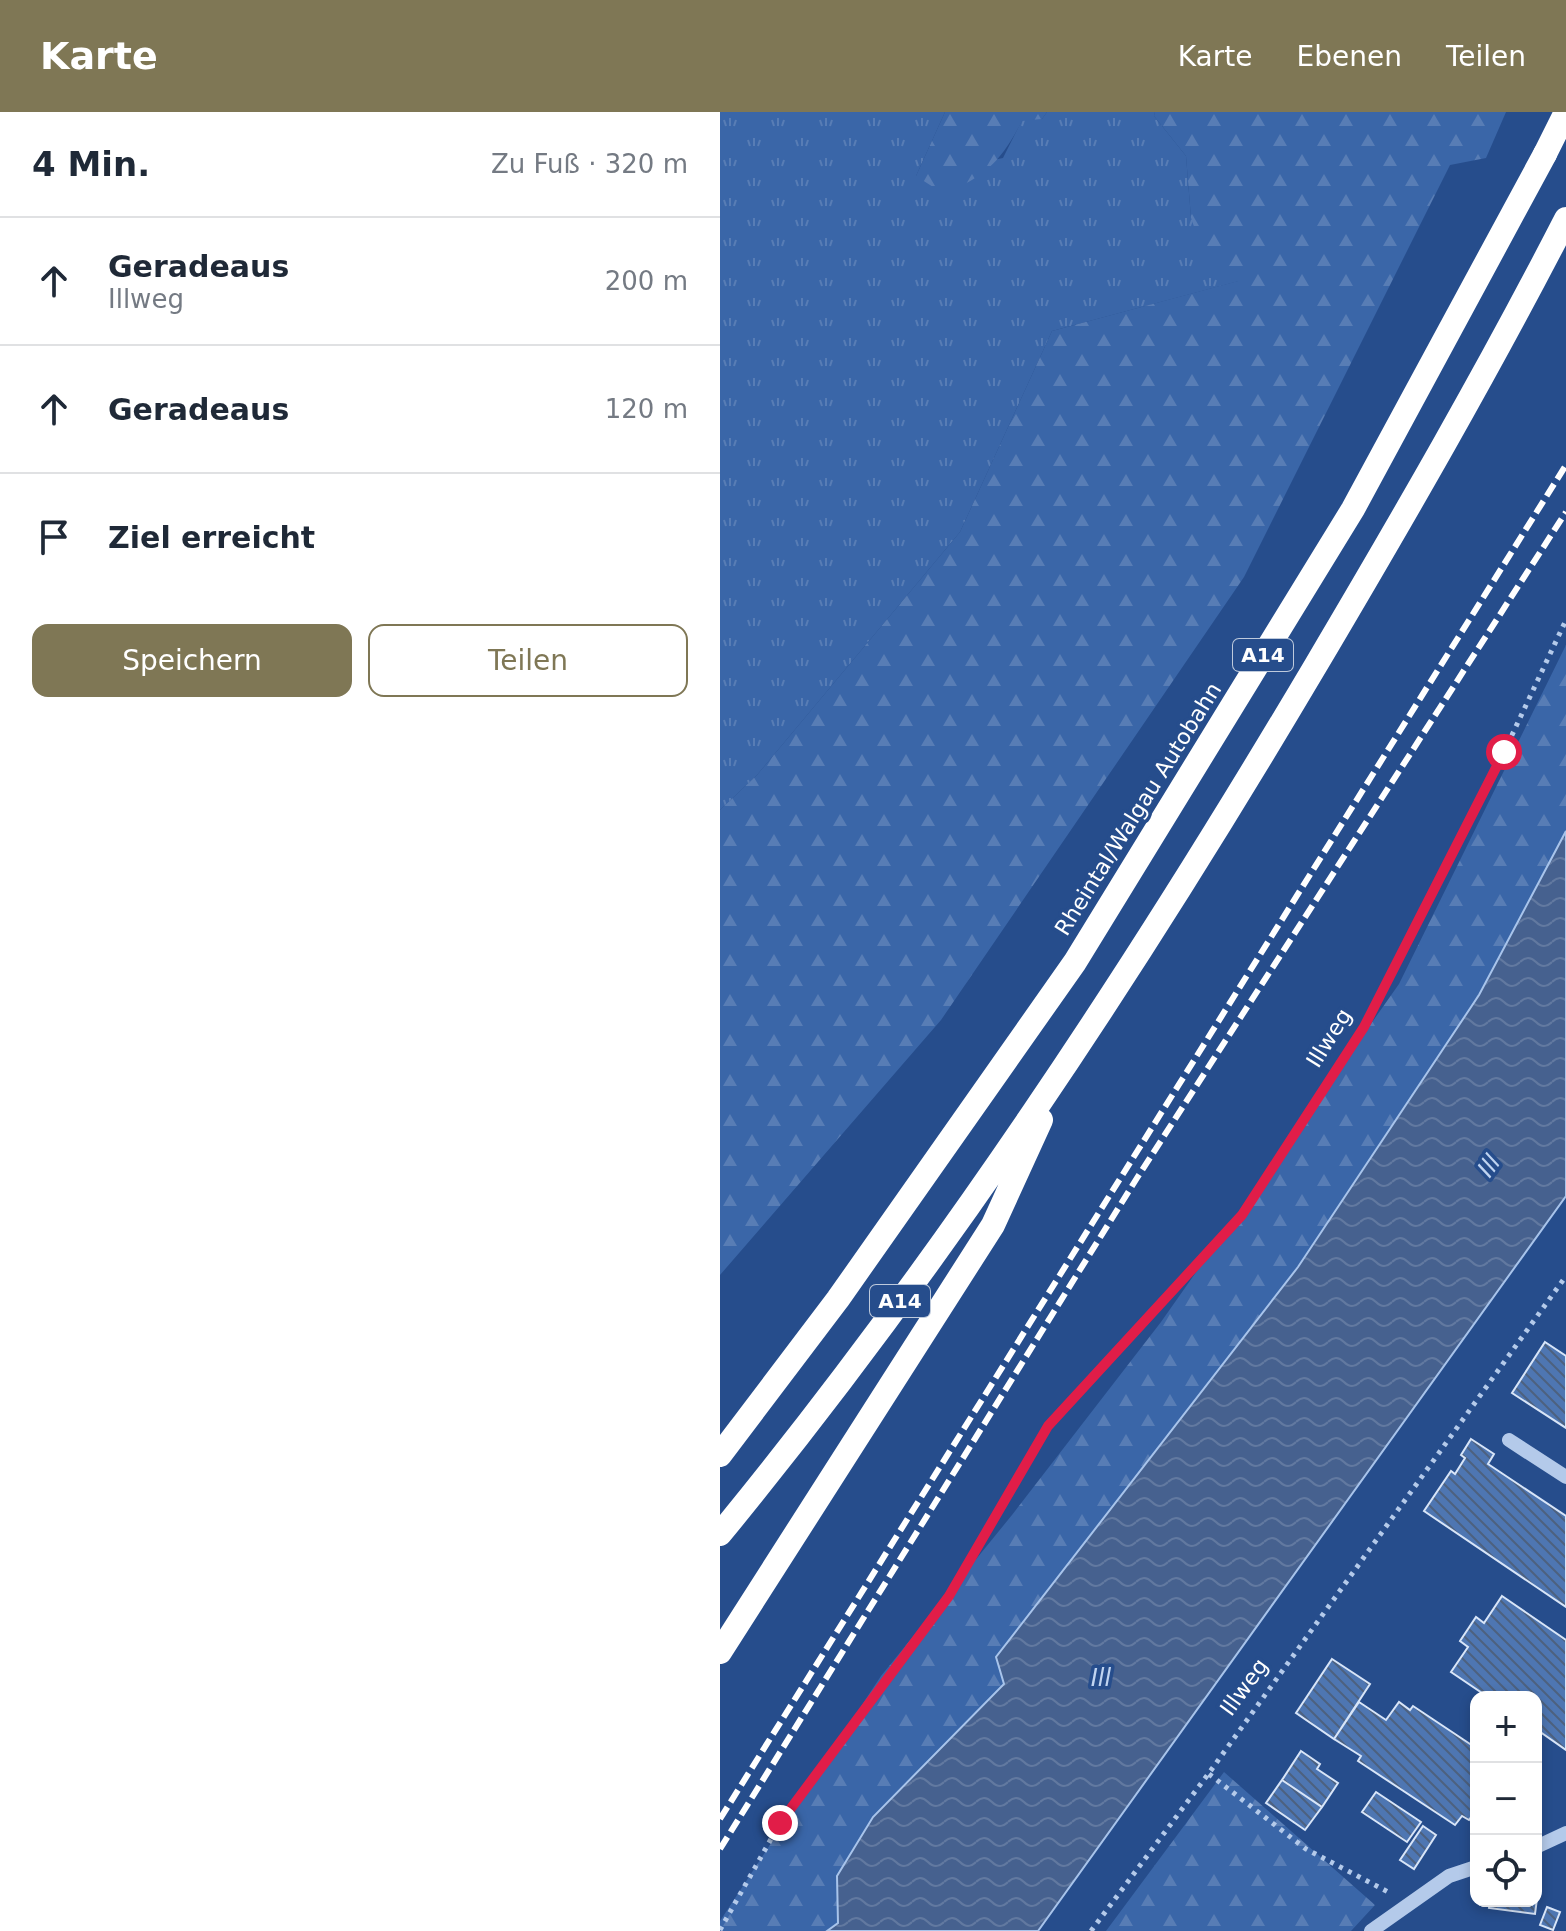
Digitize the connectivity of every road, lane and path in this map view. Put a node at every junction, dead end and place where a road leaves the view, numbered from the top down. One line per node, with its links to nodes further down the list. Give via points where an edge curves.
1 (1566, 112): 7 (highway, Rheintal/Walgau Autobahn / A14, bridge, via 1353,509 1075,962 838,1299)
2 (1566, 219): 4 (highway, A14, via 1435,464 1241,792)
3 (1566, 620): 16 (path, Illweg, via 1364,1027 1242,1215 1048,1426 949,1596 780,1823)
4 (1069, 1059): 9 (highway, A14, via 926,1267); 10 (highway, via 993,1225)
5 (1566, 1276): 11 (path, Illweg)
6 (1509, 1440): 8 (street)
7 (720, 1455)
8 (1566, 1477)
9 (720, 1534)
10 (720, 1652)
11 (1209, 1773): 15 (path, via 1306,1849); 17 (path, Illweg)
12 (1566, 1833): 13 (street)
13 (1542, 1844)
14 (1470, 1869): 15 (street)
15 (1410, 1900): 18 (street)
16 (720, 1930)
17 (1091, 1931)
18 (1371, 1931)

